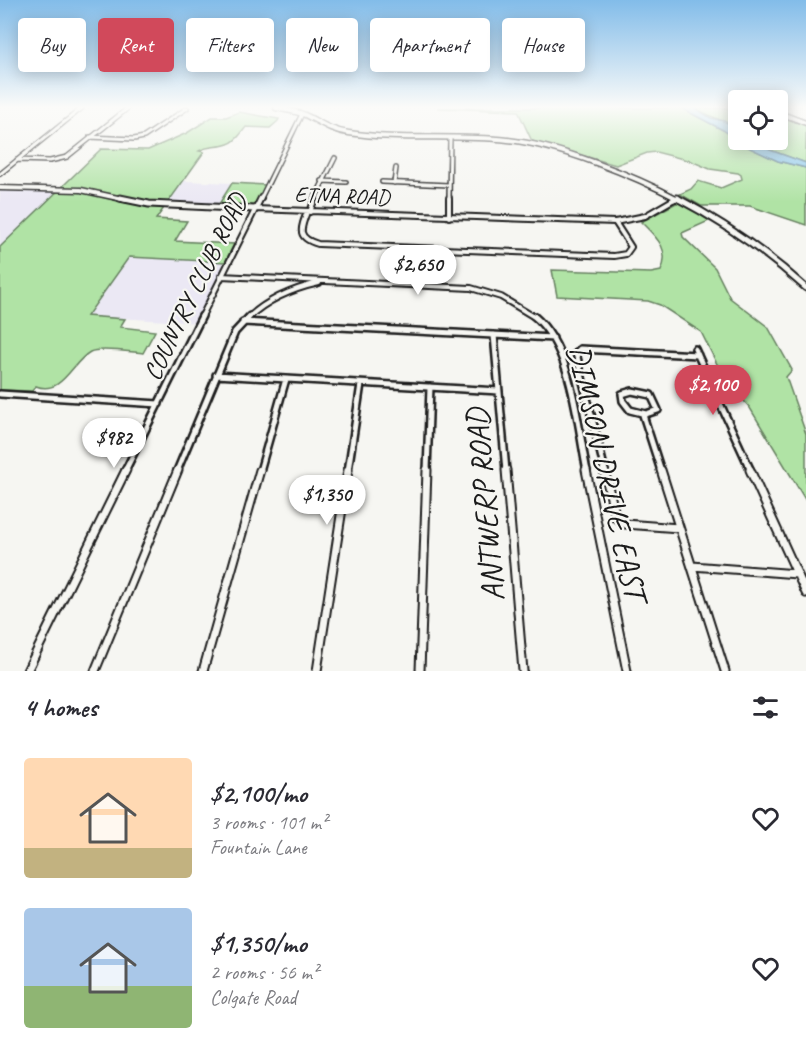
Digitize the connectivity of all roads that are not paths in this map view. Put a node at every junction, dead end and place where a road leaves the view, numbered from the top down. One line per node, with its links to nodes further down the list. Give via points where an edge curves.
1 (43, 139): 7 (street)
2 (87, 139): 7 (street, via 62,159)
3 (289, 139): 17 (street, COUNTRY CLUB ROAD)
4 (450, 139): 14 (street)
5 (487, 139): 16 (street, via 529,143 626,174)
6 (335, 158): 10 (street)
7 (17, 160): 9 (street)
8 (396, 168): 13 (street)
9 (0, 174)
10 (322, 181): 11 (street); 18 (street)
11 (346, 182)
12 (382, 182): 13 (street)
13 (394, 183): 14 (street)
14 (449, 184): 19 (street)
15 (0, 188): 17 (street, ETNA ROAD, via 81,190 146,204)
16 (678, 197): 20 (street, ETNA ROAD, via 645,216); 23 (street, via 750,240)
17 (255, 209): 18 (street, ETNA ROAD); 21 (street, COUNTRY CLUB ROAD)
18 (309, 212): 19 (street, ETNA ROAD); 20 (street, via 302,235 318,244 614,256 626,254 631,247)
19 (449, 217): 20 (street, ETNA ROAD)
20 (615, 222)
21 (222, 276): 22 (street); 33 (street, COUNTRY CLUB ROAD)
22 (327, 282): 24 (street, via 279,294); 26 (street, DIMSON DRIVE EAST, via 471,288 494,293 513,301 541,322)
23 (806, 288)
24 (243, 322): 25 (street); 27 (street)
25 (494, 335): 26 (street); 31 (street, ANTWERP ROAD)
26 (553, 338): 45 (street, DIMSON DRIVE EAST, via 564,360)
27 (216, 375): 28 (street); 40 (street)
28 (286, 380): 29 (street); 41 (street)
29 (361, 384): 30 (street); 42 (street)
30 (429, 387): 31 (street); 43 (street)
31 (499, 391): 44 (street, ANTWERP ROAD)
32 (0, 394): 33 (street)
33 (159, 404): 39 (street, COUNTRY CLUB ROAD)
34 (643, 415): 34 (street, via 627,409 622,394 632,391 651,395 658,410); 35 (street)
35 (679, 528): 36 (street); 37 (street, via 625,524 616,518 576,353 580,349 696,352)
36 (692, 566): 37 (street); 46 (street)
37 (797, 574): 38 (street)
38 (806, 593)
39 (27, 671)
40 (95, 671)
41 (203, 671)
42 (317, 671)
43 (420, 671)
44 (523, 671)
45 (627, 671)
46 (725, 671)

